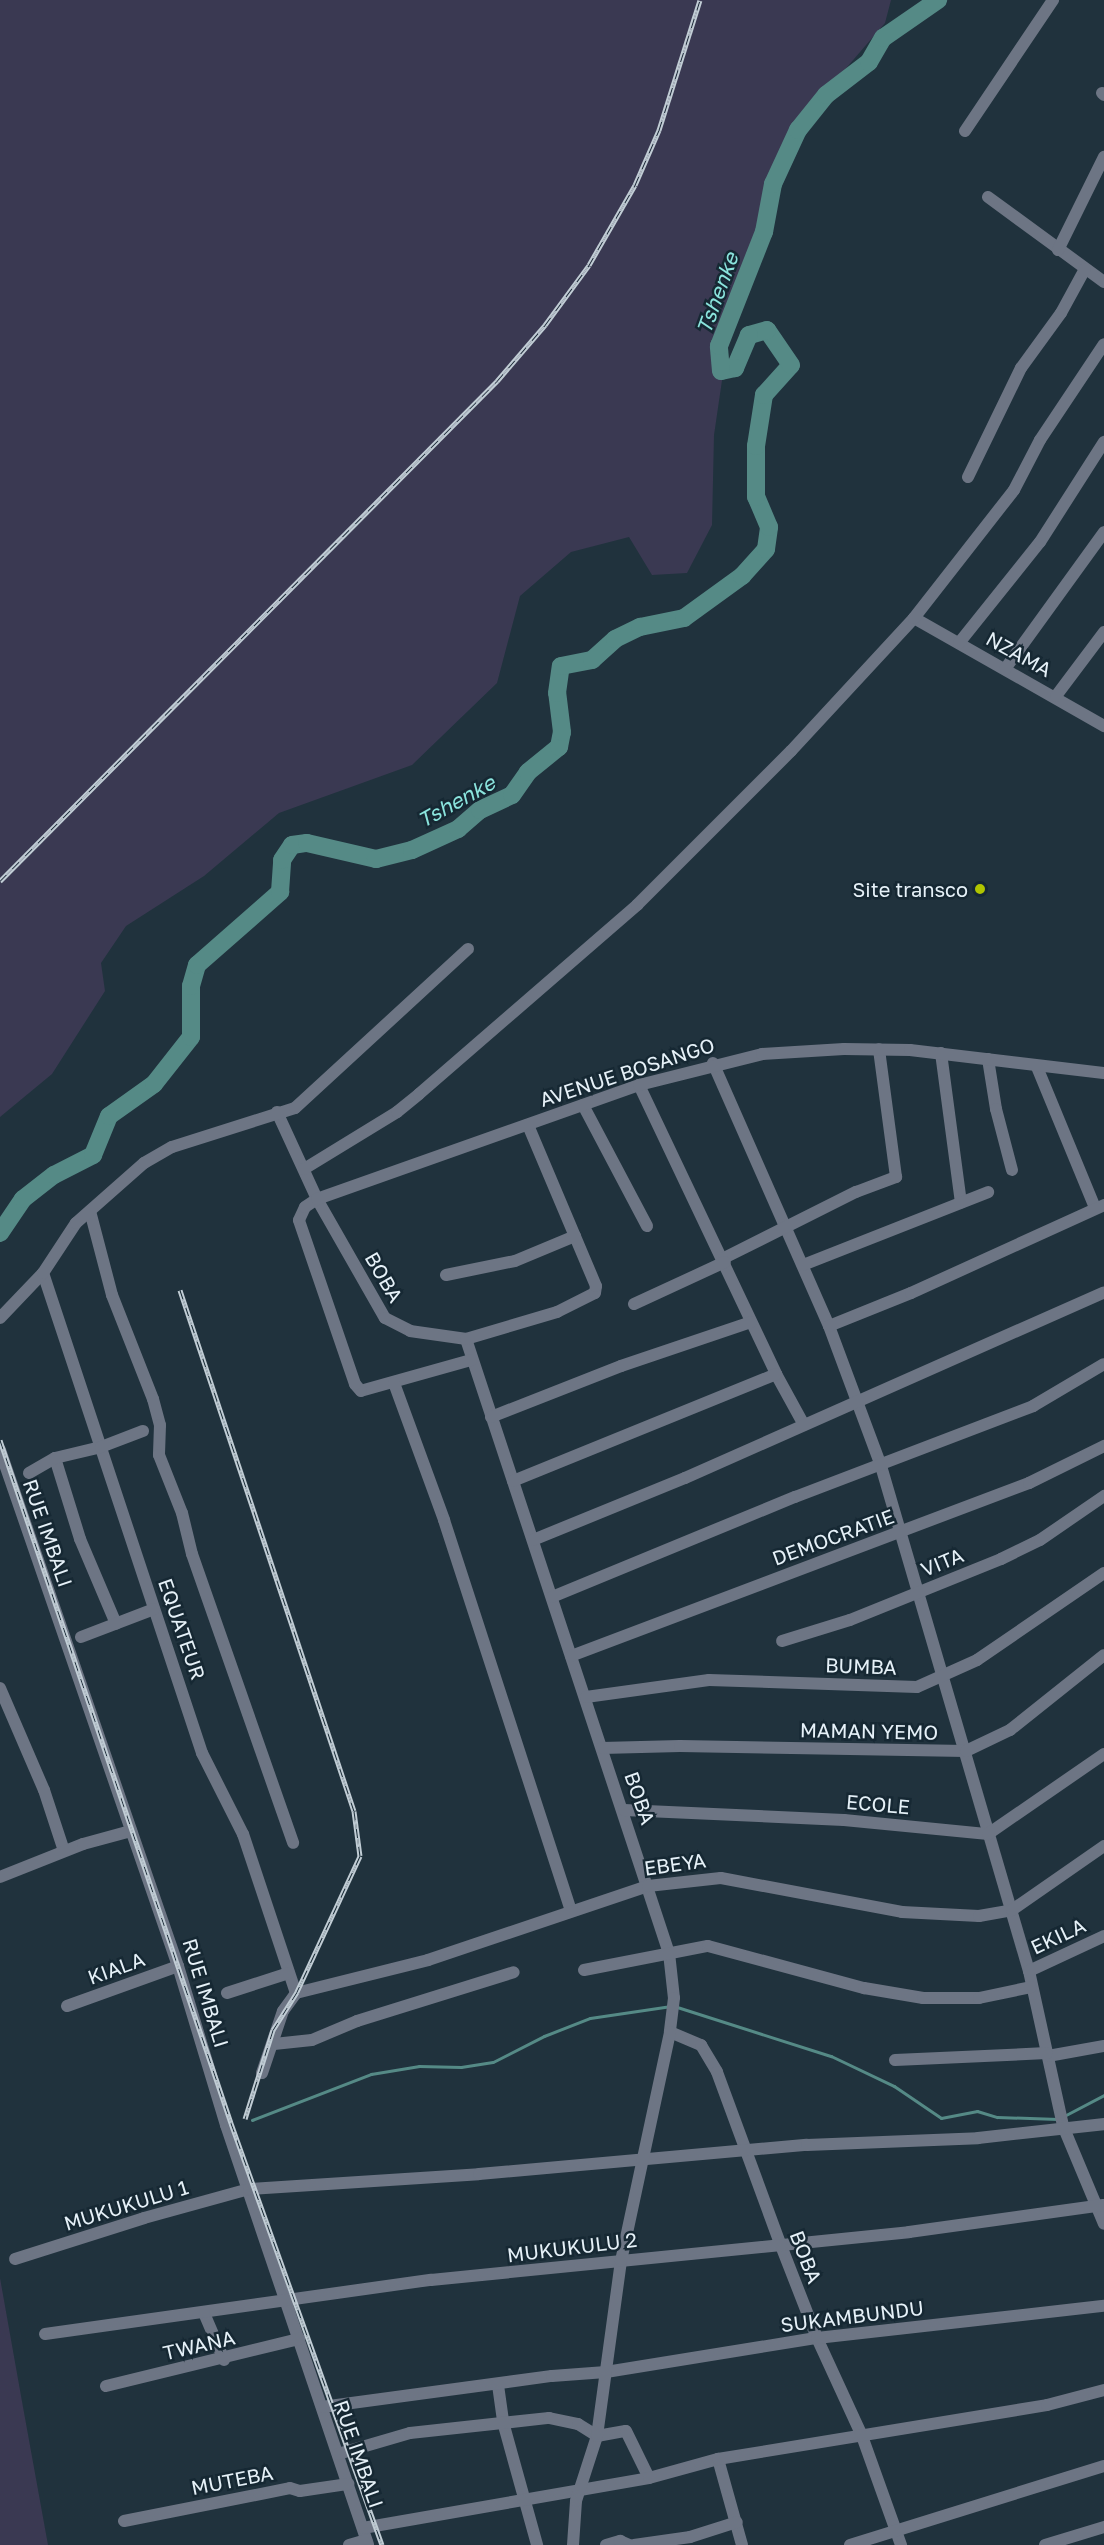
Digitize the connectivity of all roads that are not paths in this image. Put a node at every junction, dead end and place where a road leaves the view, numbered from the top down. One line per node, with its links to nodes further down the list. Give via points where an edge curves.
1 (1053, 0): 2 (street)
2 (965, 131)
3 (1104, 157): 5 (street)
4 (988, 197): 5 (street)
5 (1058, 250): 6 (street)
6 (1085, 269): 7 (street); 10 (street, via 1021,368)
7 (1103, 280)
8 (1104, 344): 12 (street, via 1040,440 1014,490)
9 (1104, 442): 14 (street, via 1040,542)
10 (968, 477)
11 (1104, 532): 15 (street)
12 (914, 618): 14 (street, NZAMA); 29 (street, via 791,752 636,904 397,1112)
13 (1104, 632): 16 (street)
14 (959, 643): 15 (street, NZAMA)
15 (1005, 669): 16 (street, NZAMA)
16 (1056, 696): 17 (street, NZAMA)
17 (1104, 726)
18 (468, 949): 27 (street, via 295,1108)
19 (879, 1049): 20 (street, AVENUE BOSANGO); 22 (street, AVENUE BOSANGO, via 762,1054); 37 (street, via 896,1177)
20 (941, 1053): 21 (street, AVENUE BOSANGO); 33 (street)
21 (988, 1059): 23 (street, AVENUE BOSANGO); 30 (street)
22 (713, 1063): 25 (street, AVENUE BOSANGO); 37 (street)
23 (1037, 1067): 24 (street, AVENUE BOSANGO); 34 (street)
24 (1104, 1073)
25 (639, 1085): 26 (street, AVENUE BOSANGO); 39 (street)
26 (583, 1105): 28 (street, AVENUE BOSANGO); 36 (street)
27 (278, 1113): 29 (street, BOBA); 35 (street, via 172,1147 144,1163)
28 (528, 1125): 32 (street, AVENUE BOSANGO); 38 (street)
29 (304, 1169): 32 (street, BOBA)
30 (1012, 1170)
31 (988, 1192): 33 (street)
32 (317, 1199): 48 (street, BOBA, via 385,1318 410,1331); 52 (street, via 304,1207 299,1220 355,1384 361,1391 369,1392)
33 (961, 1203): 40 (street)
34 (1100, 1207): 47 (street)
35 (90, 1211): 41 (street, via 76,1223); 85 (street, via 112,1295 160,1425 159,1455)
36 (647, 1226)
37 (786, 1227): 39 (street); 40 (street)
38 (575, 1236): 42 (street, via 515,1262); 48 (street, via 596,1286 591,1297 557,1312)
39 (724, 1260): 44 (street); 46 (street)
40 (803, 1265): 47 (street)
41 (43, 1273): 45 (street); 58 (street, EQUATEUR)
42 (446, 1275)
43 (1104, 1292): 53 (street)
44 (634, 1304)
45 (0, 1318)
46 (751, 1322): 51 (street); 54 (street, via 621,1366)
47 (829, 1326): 53 (street)
48 (466, 1339): 49 (street, BOBA)
49 (471, 1360): 52 (street); 54 (street, BOBA)
50 (1104, 1364): 61 (street, via 1033,1406)
51 (776, 1374): 55 (street); 63 (street)
52 (393, 1383): 91 (street, via 444,1520)
53 (858, 1401): 55 (street); 61 (street)
54 (491, 1417): 63 (street, BOBA)
55 (804, 1425): 66 (street)
56 (143, 1431): 58 (street)
57 (1104, 1446): 65 (street, DEMOCRATIE, via 1029,1483)
58 (101, 1447): 60 (street); 70 (street, EQUATEUR)
59 (1, 1452): 83 (street, RUE IMBALI)
60 (55, 1458): 62 (street); 71 (street, via 80,1539)
61 (881, 1466): 65 (street); 69 (street)
62 (29, 1473)
63 (513, 1481): 66 (street, BOBA)
64 (1104, 1496): 68 (street, VITA, via 1023,1550)
65 (901, 1533): 68 (street); 75 (street, DEMOCRATIE)
66 (533, 1540): 69 (street, BOBA)
67 (1104, 1573): 76 (street, BUMBA)
68 (918, 1593): 73 (street, VITA); 76 (street)
69 (552, 1597): 75 (street, BOBA)
70 (154, 1609): 71 (street); 98 (street, EQUATEUR, via 202,1753 243,1834)
71 (116, 1624): 72 (street)
72 (81, 1636)
73 (782, 1641)
74 (1104, 1655): 80 (street, MAMAN YEMO, via 1010,1730)
75 (571, 1656): 78 (street, BOBA)
76 (942, 1679): 78 (street, BUMBA, via 899,1688 710,1680); 80 (street)
77 (0, 1688): 87 (street, via 44,1790)
78 (586, 1697): 79 (street, BOBA)
79 (602, 1748): 80 (street, MAMAN YEMO); 82 (street, BOBA)
80 (966, 1751): 84 (street)
81 (1104, 1754): 84 (street)
82 (624, 1810): 84 (street, ECOLE, via 833,1820); 89 (street, BOBA)
83 (131, 1831): 87 (street); 94 (street, RUE IMBALI)
84 (988, 1834): 90 (street)
85 (292, 1843)
86 (1104, 1846): 90 (street, EBEYA)
87 (64, 1851): 88 (street)
88 (0, 1877)
89 (648, 1886): 90 (street, EBEYA, via 721,1878 902,1912 979,1916); 91 (street, EBEYA); 93 (street, BOBA)
90 (1012, 1910): 96 (street)
91 (571, 1911): 101 (street, EBEYA, via 428,1960)
92 (1104, 1935): 96 (street, EKILA)
93 (669, 1953): 95 (street); 99 (street, via 708,1946 864,1988 923,1998 979,1998); 103 (street, BOBA, via 674,1998)
94 (178, 1966): 102 (street, KIALA); 113 (street, RUE IMBALI)
95 (584, 1970)
96 (1029, 1971): 99 (street)
97 (514, 1972): 104 (street, via 357,2021 312,2040)
98 (289, 1973): 100 (street); 101 (street, EQUATEUR)
99 (1031, 1987): 106 (street)
100 (227, 1993)
101 (296, 1993): 104 (street, via 283,2011)
102 (68, 2006)
103 (670, 2032): 111 (street, BOBA, via 701,2045 709,2057 725,2090); 112 (street)
104 (274, 2044): 108 (street)
105 (1104, 2046): 106 (street)
106 (1048, 2054): 107 (street); 110 (street)
107 (896, 2060)
108 (262, 2073)
109 (1104, 2124): 110 (street, MUKUKULU 1)
110 (1063, 2126): 111 (street, MUKUKULU 1, via 978,2138); 114 (street)
111 (744, 2151): 112 (street, MUKUKULU 1); 116 (street, BOBA)
112 (643, 2160): 113 (street, MUKUKULU 1); 118 (street)
113 (249, 2189): 117 (street, MUKUKULU 1); 119 (street, RUE IMBALI)
114 (1100, 2205): 115 (street); 116 (street, MUKUKULU 2, via 909,2232)
115 (1104, 2224)
116 (780, 2243): 118 (street, MUKUKULU 2); 123 (street, BOBA)
117 (15, 2259)
118 (621, 2261): 119 (street, MUKUKULU 2); 126 (street)
119 (285, 2299): 121 (street, MUKUKULU 2); 124 (street, RUE IMBALI)
120 (1104, 2306): 123 (street, SUKAMBUNDU)
121 (204, 2313): 122 (street, MUKUKULU 2); 125 (street)
122 (45, 2334)
123 (817, 2338): 126 (street, SUKAMBUNDU); 133 (street, BOBA)
124 (299, 2339): 125 (street, TWANA); 130 (street, RUE IMBALI)
125 (224, 2360): 128 (street, TWANA)
126 (606, 2373): 127 (street, SUKAMBUNDU); 132 (street)
127 (498, 2385): 130 (street, SUKAMBUNDU); 131 (street)
128 (106, 2386)
129 (1104, 2390): 133 (street, via 1047,2405)
130 (322, 2408): 134 (street, RUE IMBALI)
131 (502, 2422): 132 (street, via 549,2418 578,2424); 134 (street, via 410,2433); 140 (street)
132 (597, 2436): 137 (street, via 626,2432); 139 (street)
133 (862, 2436): 135 (street); 144 (street, BOBA)
134 (338, 2454): 138 (street, RUE IMBALI)
135 (718, 2459): 137 (street); 142 (street)
136 (1104, 2466): 144 (street)
137 (649, 2478): 139 (street)
138 (348, 2484): 141 (street, MUTEBA, via 300,2491 290,2488); 145 (street, RUE IMBALI)
139 (584, 2487): 140 (street); 148 (street, via 576,2501)
140 (522, 2497): 145 (street); 147 (street)
141 (124, 2521)
142 (737, 2522): 151 (street, via 690,2537); 152 (street)
143 (1104, 2527): 155 (street)
144 (897, 2530): 153 (street); 154 (street, BOBA)
145 (366, 2538): 146 (street)
146 (349, 2545)
147 (537, 2545)
148 (573, 2545)
149 (606, 2545): 150 (street, via 620,2541)
150 (629, 2545)
151 (634, 2545)
152 (742, 2545)
153 (850, 2545)
154 (901, 2545)
155 (1045, 2545)

